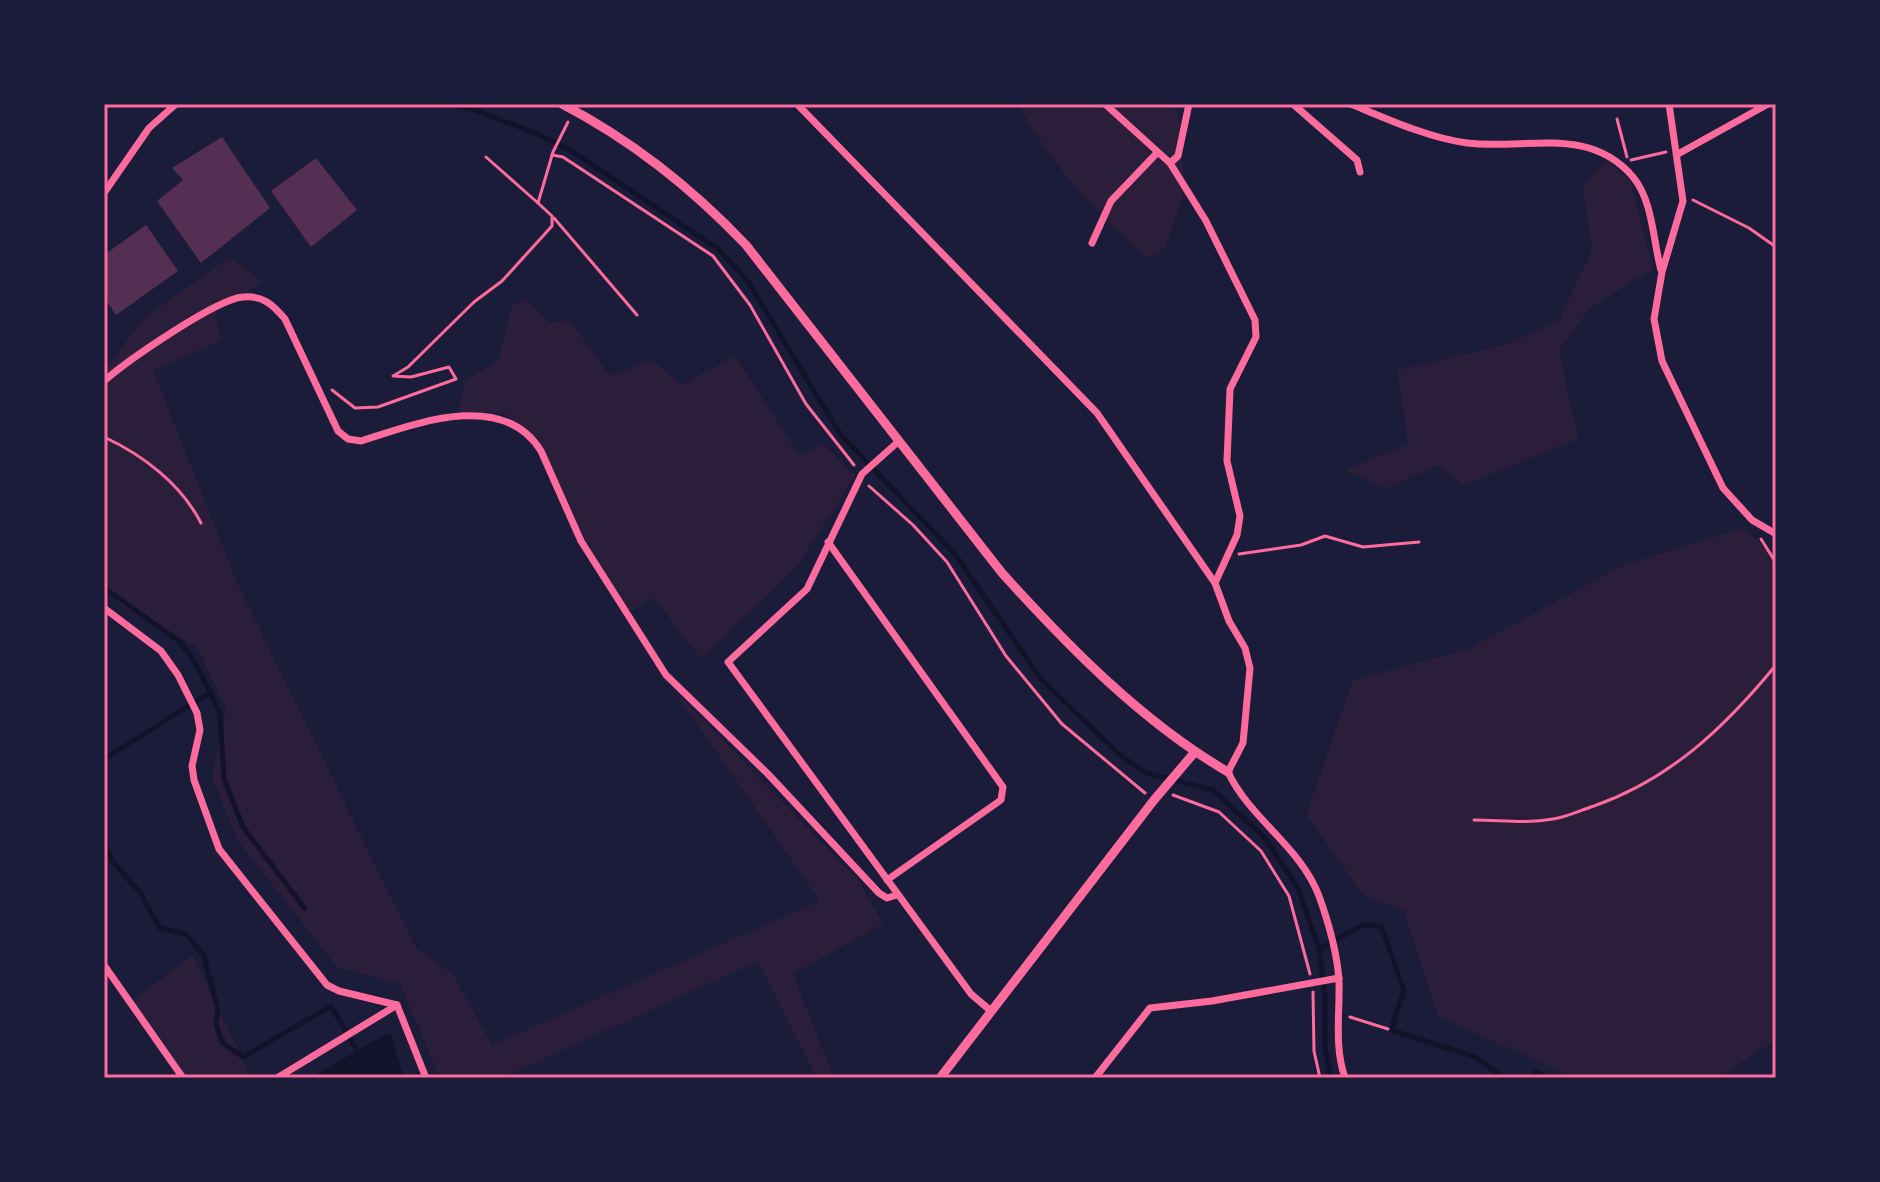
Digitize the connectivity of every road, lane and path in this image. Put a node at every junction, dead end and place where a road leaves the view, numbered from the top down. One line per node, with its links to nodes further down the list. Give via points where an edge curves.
1 (176, 104): 19 (street, via 149,128)
2 (562, 104): 10 (street)
3 (797, 104): 39 (street, via 1097,413)
4 (1105, 104): 13 (street)
5 (1189, 104): 16 (street, via 1178,156)
6 (1293, 104): 18 (street, via 1357,160)
7 (1351, 104): 17 (street, via 1467,143 1590,146)
8 (1669, 104): 12 (street)
9 (1768, 104): 12 (street)
10 (574, 110): 14 (path); 30 (street, via 657,162 706,203 746,245)
11 (1617, 119): 17 (path)
12 (1678, 152): 17 (path, via 1642,155); 20 (street)
13 (1156, 154): 16 (street); 23 (street, via 1111,201)
14 (552, 155): 21 (path); 31 (path, via 563,157 713,256 750,305 821,426)
15 (486, 157): 21 (path)
16 (1170, 163): 37 (street, via 1206,221 1255,320 1256,337 1230,389 1227,411 1227,461 1240,516)
17 (1626, 165): 25 (street, via 1645,198)
18 (1360, 172)
19 (104, 193)
20 (1683, 197): 24 (path); 25 (street)
21 (538, 203): 22 (path)
22 (552, 216): 26 (path); 28 (path, via 552,226 502,281 393,376 449,367 456,379 378,407 355,408)
23 (1092, 243)
24 (1776, 247)
25 (1662, 272): 33 (street, via 1654,319 1662,361 1723,488)
26 (637, 315)
27 (104, 381): 48 (street, via 226,301 260,298 285,319 338,431 348,439 361,441 469,415 512,425 536,442 581,541 666,675 879,893 887,898)
28 (331, 389)
29 (104, 437): 32 (path, via 133,451 169,482)
30 (899, 441): 31 (street); 42 (street, via 1038,613)
31 (861, 476): 35 (street); 45 (path, via 947,562 1006,656 1062,724)
32 (201, 523)
33 (1759, 524): 34 (street); 38 (path, via 1759,535)
34 (1776, 534)
35 (828, 542): 47 (street, via 807,589 728,662); 47 (street, via 1003,787 1001,800)
36 (1419, 542): 37 (path, via 1363,547 1325,536)
37 (1228, 556): 39 (street)
38 (1776, 563)
39 (1215, 583): 43 (street, via 1250,668 1243,743)
40 (104, 608): 52 (street, via 161,651 190,696 200,730 194,780 219,849 327,985)
41 (1776, 665): 46 (path, via 1702,744 1649,783 1555,819)
42 (1194, 753): 43 (street); 44 (street)
43 (1228, 772): 50 (street, via 1306,871 1319,897)
44 (1164, 789): 45 (street); 51 (path, via 1219,812 1261,851 1289,896)
45 (1154, 800): 53 (street)
46 (1474, 820)
47 (887, 880): 48 (street)
48 (897, 895): 53 (street, via 971,994)
49 (104, 965): 56 (street)
50 (1339, 978): 51 (street); 54 (street)
51 (1314, 982): 60 (street, via 1150,1008); 61 (path, via 1314,1051)
52 (397, 1005): 57 (street); 58 (street)
53 (991, 1011): 59 (street)
54 (1338, 1013): 55 (path); 62 (street)
55 (1388, 1029)
56 (183, 1078)
57 (277, 1078)
58 (426, 1078)
59 (940, 1078)
60 (1095, 1078)
61 (1320, 1078)
62 (1345, 1078)

